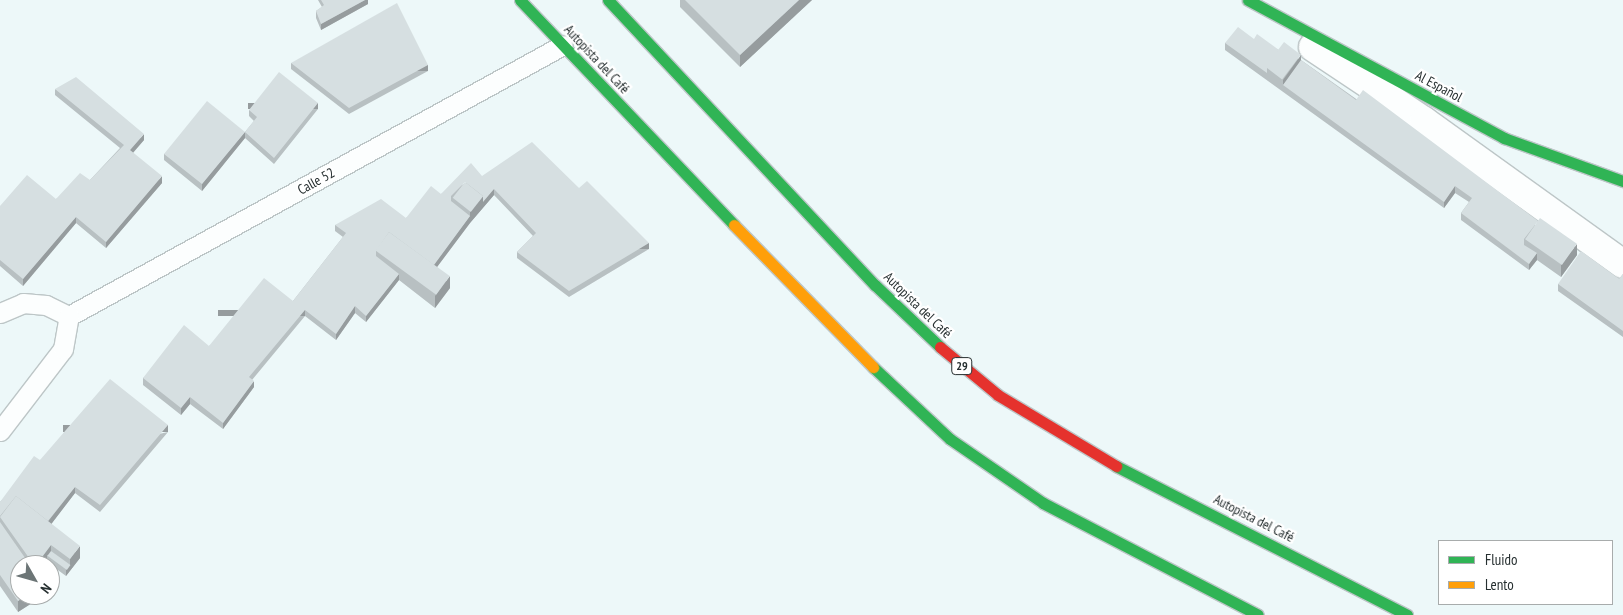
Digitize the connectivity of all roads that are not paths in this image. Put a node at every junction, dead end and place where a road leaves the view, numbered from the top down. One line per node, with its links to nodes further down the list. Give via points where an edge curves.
1 (520, 0): 5 (main road, Autopista del Café)
2 (608, 0): 12 (main road, Autopista del Café / 29, via 875,285 936,344 990,389 1102,459)
3 (1243, 0): 7 (street, via 1424,121)
4 (1248, 0): 6 (main road, Al Español, via 1504,138)
5 (563, 45): 9 (lane, Calle 52); 11 (main road, Autopista del Café, via 843,340 950,439 1043,503)
6 (1623, 181)
7 (1623, 264)
8 (0, 313): 9 (lane, via 23,302 46,305)
9 (69, 316): 10 (lane, via 63,349)
10 (0, 431)
11 (1258, 615)
12 (1407, 615)

